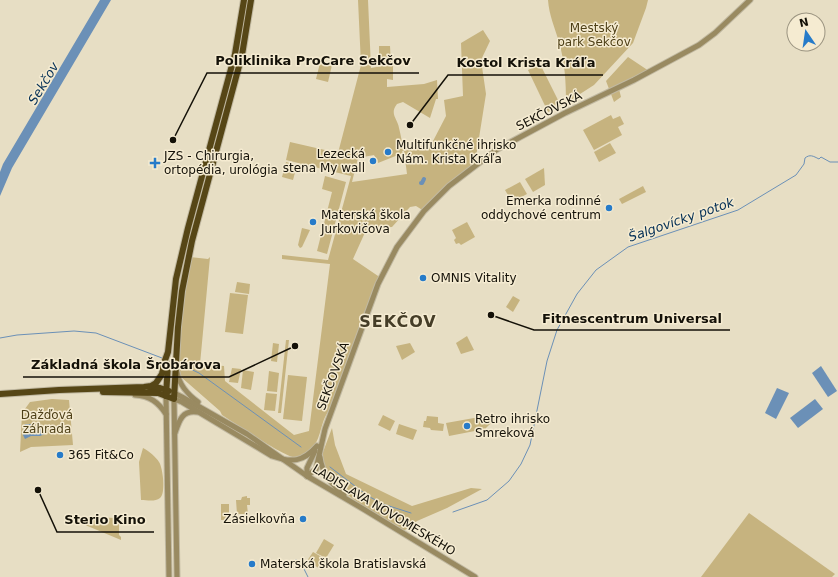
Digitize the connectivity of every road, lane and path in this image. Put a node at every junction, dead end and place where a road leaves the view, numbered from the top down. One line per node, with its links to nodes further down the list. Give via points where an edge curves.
1 (244, 0): 4 (main road, via 235,54 176,279)
2 (251, 0): 5 (main road, via 242,55 188,259 182,291)
3 (750, 0): 15 (street, SEKČOVSKÁ, via 699,45 496,150 449,186 424,211 397,247 378,284)
4 (168, 352): 6 (main road, via 161,378 151,386); 9 (main road)
5 (175, 364): 11 (main road); 14 (street, via 186,392)
6 (144, 386): 7 (main road); 9 (main road, via 160,388)
7 (76, 390): 8 (main road); 10 (main road)
8 (103, 392): 9 (main road); 13 (street, via 112,395 140,395 152,399)
9 (166, 393): 11 (main road); 13 (street)
10 (0, 394)
11 (174, 396): 12 (street, LADISLAVA NOVOMESKÉHO); 14 (street, LADISLAVA NOVOMESKÉHO, via 182,397); 16 (street)
12 (199, 412): 16 (street, via 184,415 178,423); 19 (street, LADISLAVA NOVOMESKÉHO, via 249,443)
13 (166, 414): 22 (street)
14 (219, 418): 19 (street, LADISLAVA NOVOMESKÉHO)
15 (325, 429): 17 (street, SEKČOVSKÁ); 18 (street, SEKČOVSKÁ)
16 (174, 437): 23 (street)
17 (318, 444): 19 (street, SEKČOVSKÁ, via 301,459); 20 (street, SEKČOVSKÁ, via 307,468)
18 (319, 455): 20 (street, SEKČOVSKÁ, via 316,469); 21 (street, via 320,463 332,484)
19 (282, 459): 20 (street, LADISLAVA NOVOMESKÉHO)
20 (307, 476): 21 (street, LADISLAVA NOVOMESKÉHO)
21 (356, 504): 24 (street, LADISLAVA NOVOMESKÉHO)
22 (170, 577)
23 (177, 577)
24 (476, 577)

